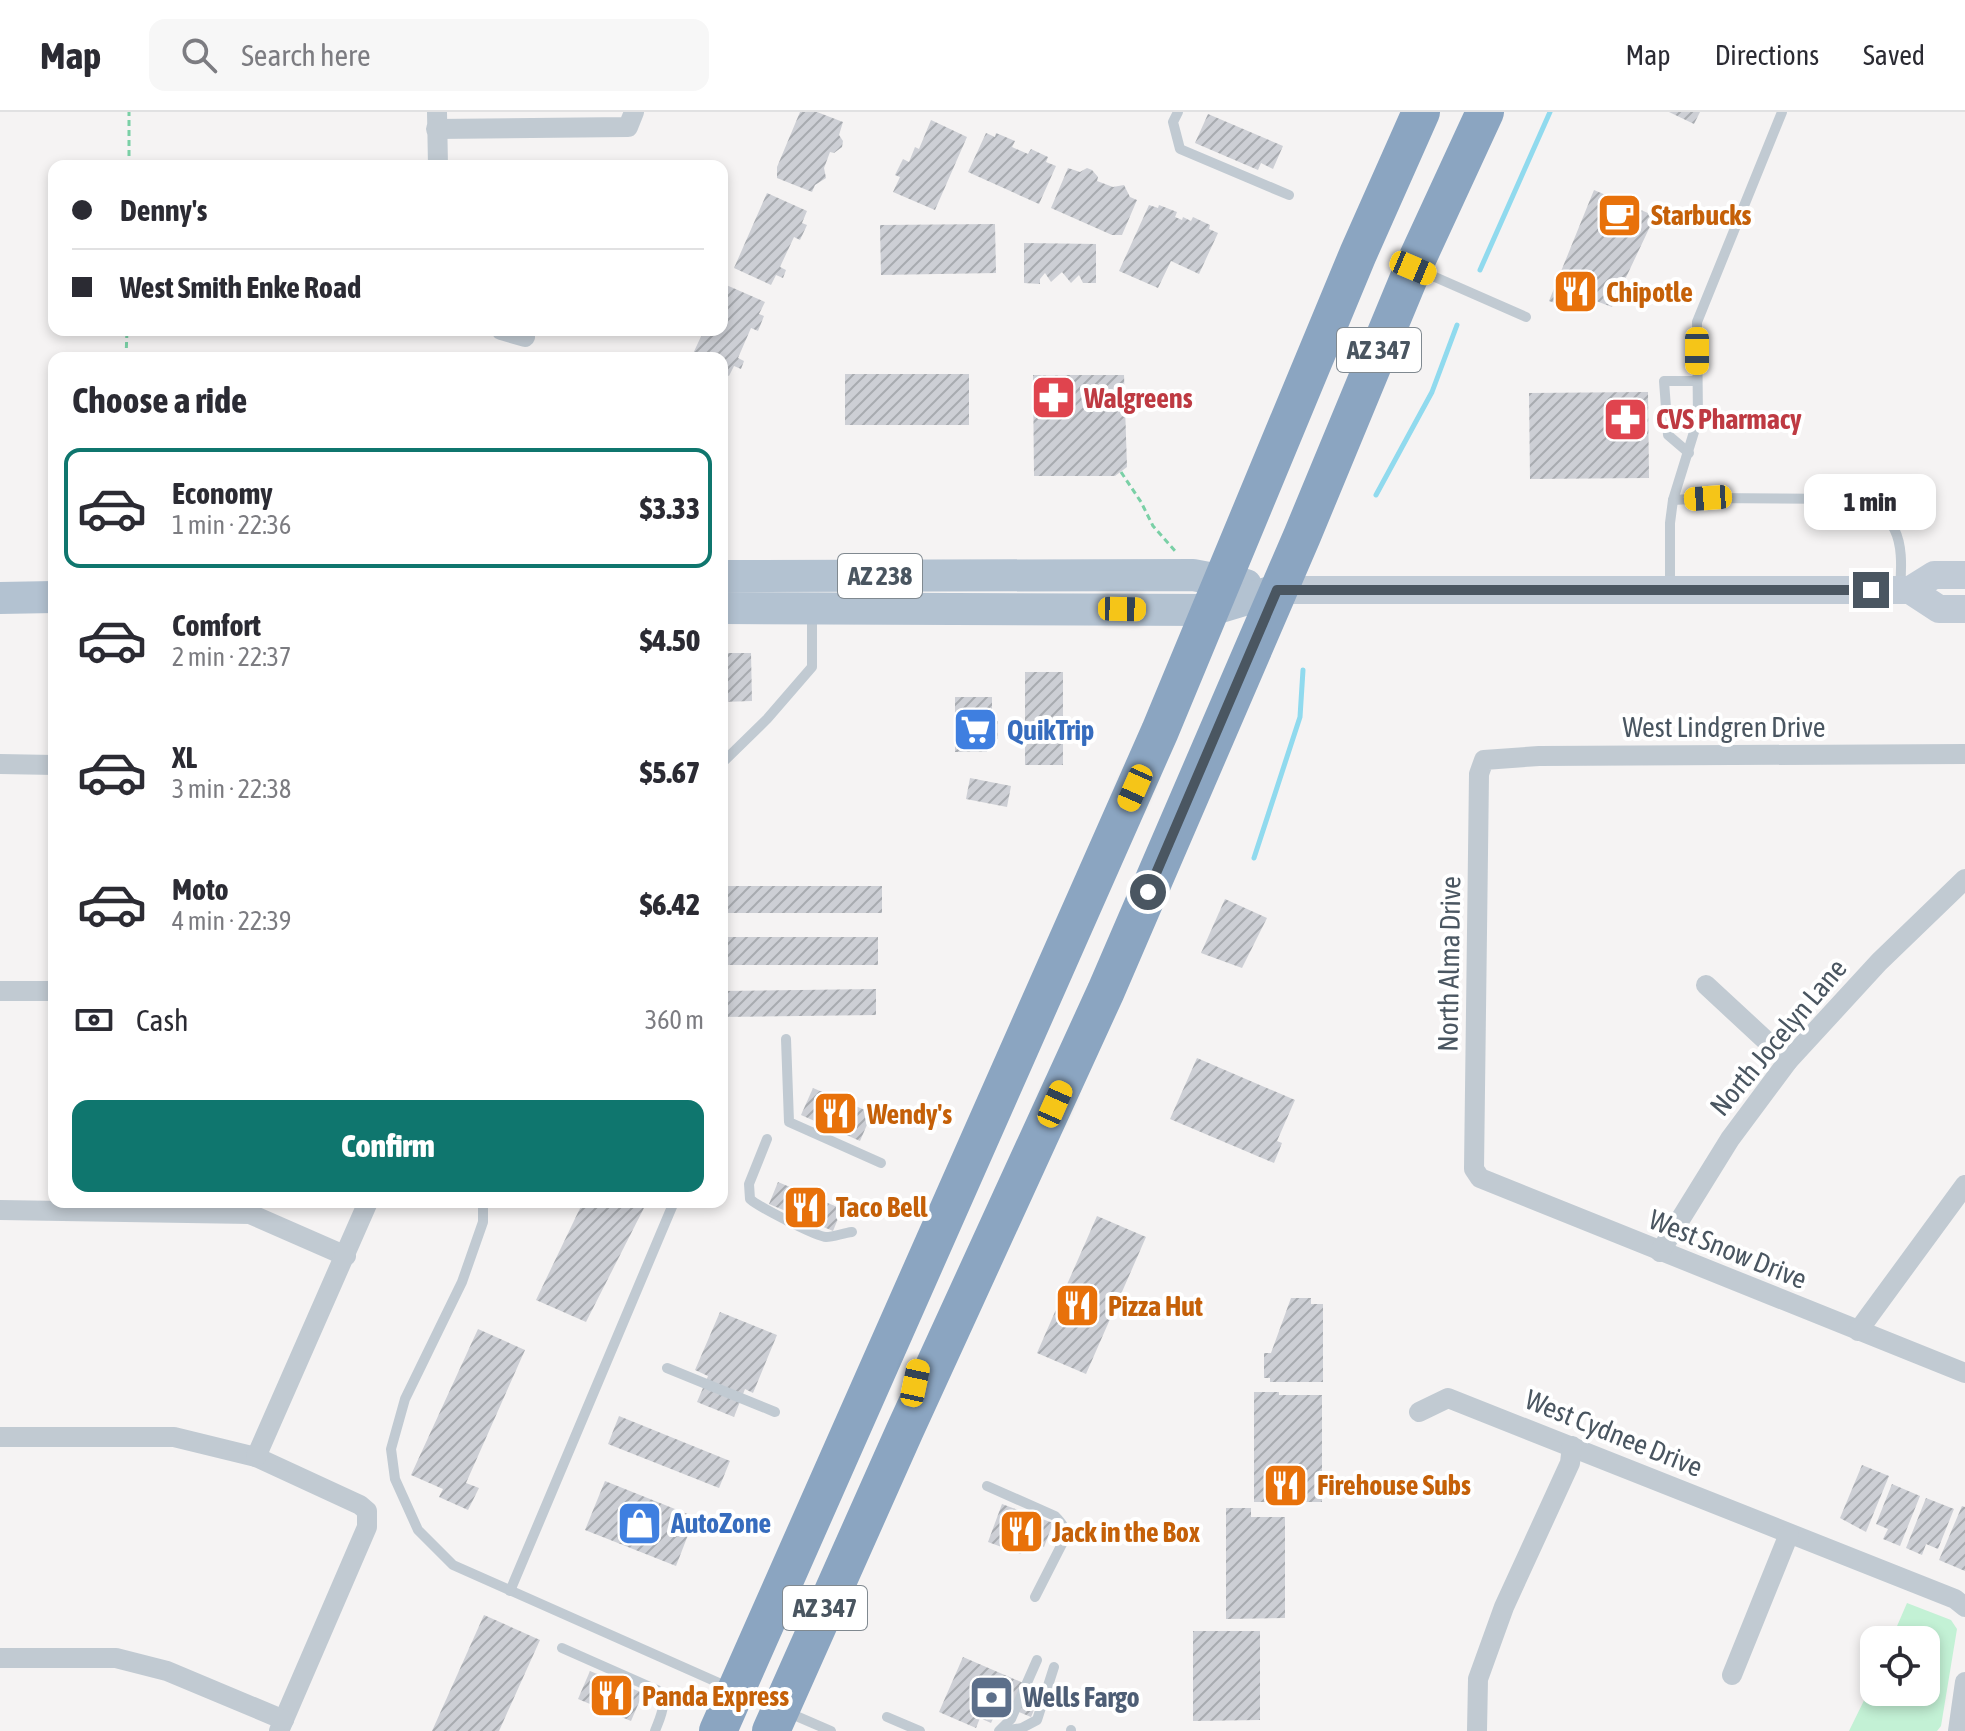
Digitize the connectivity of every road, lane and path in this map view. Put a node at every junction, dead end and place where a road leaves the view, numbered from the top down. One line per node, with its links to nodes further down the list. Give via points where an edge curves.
1 (129, 112): 8 (path)
2 (1178, 112): 10 (lane, via 1173,122 1180,149)
3 (1421, 112): 26 (highway, AZ 347)
4 (1485, 112): 11 (highway, AZ 347)
5 (1782, 112): 15 (lane, via 1697,322)
6 (631, 119): 7 (street)
7 (436, 120): 9 (street)
8 (129, 160)
9 (438, 160)
10 (1289, 195)
11 (1413, 268): 12 (lane); 23 (highway, AZ 347)
12 (1526, 317)
13 (522, 336): 14 (street)
14 (525, 337)
15 (1697, 381): 16 (lane, via 1698,419); 16 (lane, via 1664,381 1668,435)
16 (1689, 453): 18 (lane)
17 (1121, 472): 19 (path)
18 (1673, 500): 24 (lane, via 1847,499 1868,504 1897,529); 25 (lane)
19 (1178, 560)
20 (949, 575): 22 (main road, AZ 238); 26 (main road, AZ 238, via 1193,575); 30 (main road, via 927,589 831,591)
21 (1965, 575): 24 (street, via 1934,575)
22 (728, 576)
23 (1277, 590): 25 (street); 26 (main road, AZ 238); 60 (highway, AZ 347, via 1106,991)
24 (1905, 590): 25 (street); 31 (street, via 1939,609)
25 (1670, 591)
26 (1217, 596): 30 (main road, AZ 238); 54 (highway, AZ 347)
27 (48, 597): 28 (main road)
28 (0, 598)
29 (728, 608): 30 (main road, AZ 238)
30 (812, 608): 33 (lane, via 812,667)
31 (1965, 609)
32 (1965, 754): 34 (street, West Lindgren Drive)
33 (728, 757)
34 (1484, 760): 45 (street, North Alma Drive, via 1479,774)
35 (0, 764): 36 (street)
36 (48, 765)
37 (1965, 879): 42 (street, North Jocelyn Lane)
38 (1706, 985): 42 (street)
39 (0, 991): 40 (street)
40 (48, 991)
41 (786, 1039): 44 (lane, via 789,1122)
42 (1788, 1061): 52 (street, North Jocelyn Lane, via 1730,1139)
43 (767, 1139): 51 (lane, via 749,1184 750,1199 812,1234)
44 (881, 1163)
45 (1474, 1169): 52 (street, West Snow Drive, via 1480,1178)
46 (1965, 1185): 55 (street)
47 (366, 1208): 53 (street)
48 (483, 1208): 66 (lane, via 462,1282 405,1399 391,1449 395,1479 418,1530 453,1565)
49 (671, 1208): 66 (lane)
50 (0, 1210): 53 (street, via 250,1214)
51 (852, 1232)
52 (1660, 1252): 55 (street, West Snow Drive)
53 (346, 1256): 63 (street)
54 (907, 1306): 60 (highway, via 923,1316 925,1328); 75 (highway, AZ 347)
55 (1858, 1331): 57 (street, West Snow Drive)
56 (667, 1368): 58 (lane)
57 (1965, 1373)
58 (775, 1412)
59 (1419, 1412): 62 (street, West Cydnee Drive, via 1448,1398)
60 (905, 1430): 77 (highway, AZ 347)
61 (0, 1437): 63 (street, via 174,1437)
62 (1572, 1446): 65 (street, West Cydnee Drive); 84 (street, via 1570,1463 1504,1607 1478,1679)
63 (256, 1457): 78 (street, via 360,1505 369,1517)
64 (987, 1486): 67 (lane, via 1055,1516 1063,1525 1063,1542)
65 (1789, 1534): 68 (street, West Cydnee Drive); 73 (street)
66 (510, 1591): 75 (lane)
67 (1035, 1597)
68 (1965, 1607)
69 (562, 1648): 79 (lane, via 657,1690 664,1707)
70 (0, 1658): 78 (street, via 116,1658 167,1671)
71 (1037, 1660): 83 (lane)
72 (1054, 1667): 83 (lane, via 1037,1720)
73 (1732, 1675)
74 (1965, 1682): 85 (street)
75 (736, 1690): 77 (lane); 80 (highway, AZ 347)
76 (887, 1717): 82 (lane)
77 (775, 1720): 81 (lane)
78 (281, 1725)
79 (655, 1731)
80 (718, 1731)
81 (831, 1731)
82 (920, 1731)
83 (1001, 1731)
84 (1477, 1731)
85 (1958, 1731)

